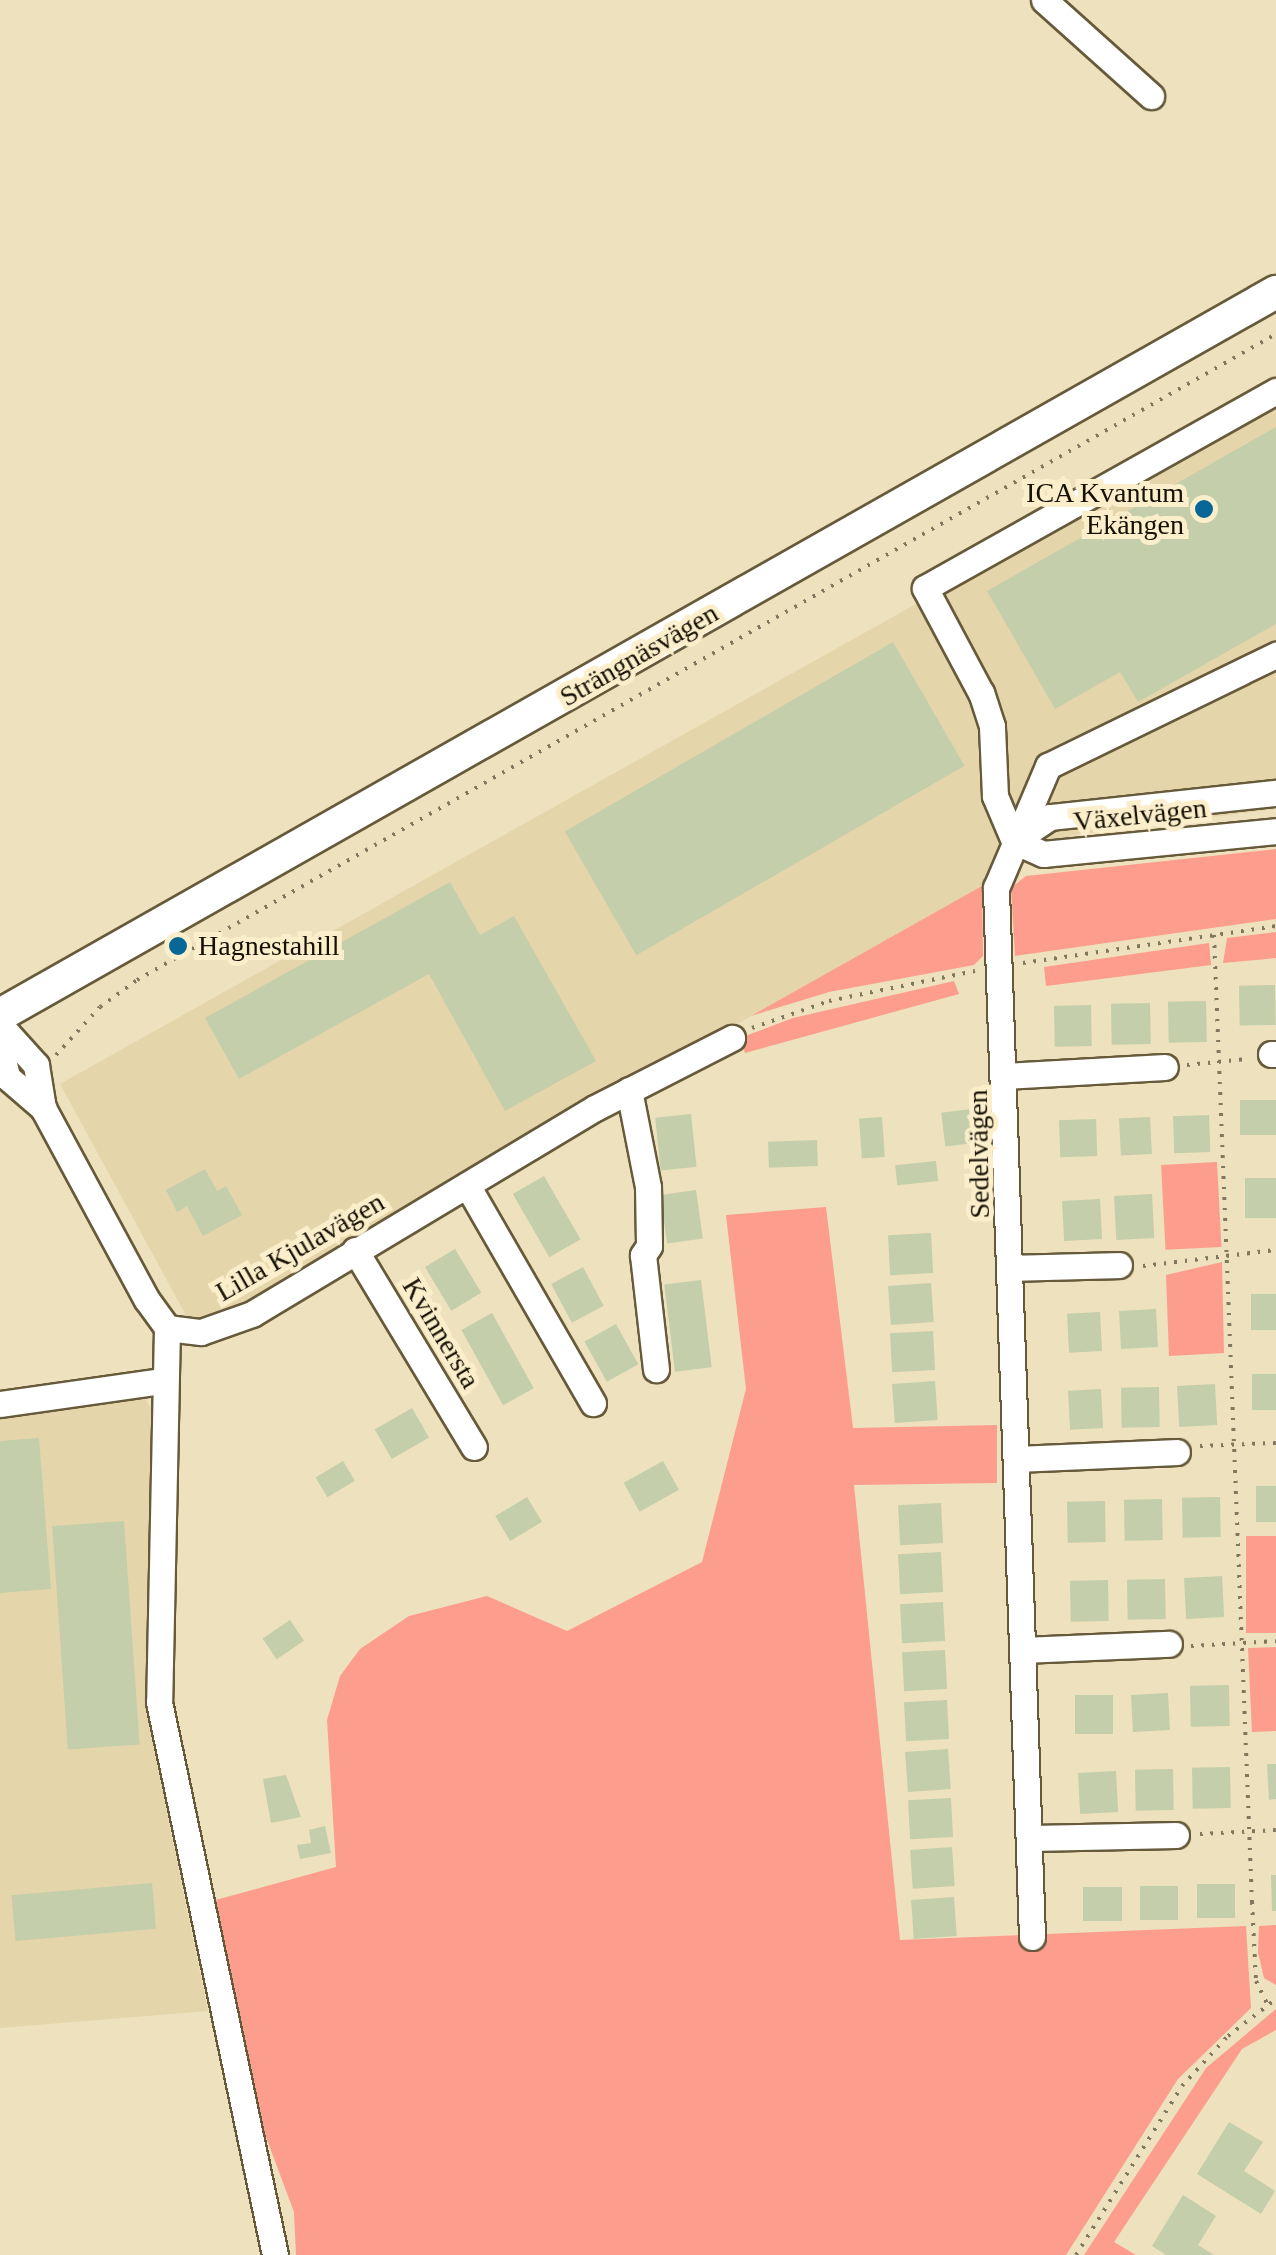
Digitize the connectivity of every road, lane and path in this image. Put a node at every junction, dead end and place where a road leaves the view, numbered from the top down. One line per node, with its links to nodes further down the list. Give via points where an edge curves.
1 (1044, 0): 2 (street)
2 (1151, 96)
3 (1276, 292): 11 (main road, Strängnäsvägen)
4 (1276, 334): 16 (path, via 137,980)
5 (1276, 391): 9 (street, via 926,588 981,694 992,726 995,796)
6 (1276, 655): 9 (street, via 1048,766)
7 (1276, 792): 9 (street, via 1050,818)
8 (1276, 831): 9 (street, Växelvägen, via 1043,854)
9 (1014, 841): 19 (street, via 996,888)
10 (1214, 935): 17 (path)
11 (0, 1015)
12 (0, 1025): 21 (street, via 36,1065)
13 (732, 1038): 20 (street, Lilla Kjulavägen)
14 (0, 1046): 21 (street, via 7,1078)
15 (1274, 1054): 17 (path)
16 (50, 1060)
17 (1220, 1061): 18 (path); 25 (path)
18 (1165, 1067): 19 (street, Sedelvägen)
19 (1004, 1076): 27 (street, Sedelvägen)
20 (629, 1090): 22 (street, Lilla Kjulavägen); 29 (street, via 648,1187 649,1246 643,1255)
21 (43, 1108): 28 (street)
22 (466, 1186): 23 (street, Lilla Kjulavägen); 31 (street)
23 (355, 1250): 28 (street, Lilla Kjulavägen, via 229,1325 201,1332); 35 (street, Kvinnersta)
24 (1276, 1250): 25 (path)
25 (1228, 1254): 26 (path); 34 (path)
26 (1119, 1266): 27 (street)
27 (1011, 1268): 37 (street, Sedelvägen)
28 (167, 1328): 30 (street)
29 (656, 1370)
30 (162, 1381): 32 (street); 49 (street, via 167,1532 160,1702)
31 (593, 1403)
32 (0, 1404)
33 (1276, 1443): 34 (path)
34 (1234, 1445): 36 (path); 40 (path)
35 (474, 1447)
36 (1172, 1452): 37 (street)
37 (1017, 1459): 41 (street, Sedelvägen)
38 (1276, 1641): 40 (path)
39 (1170, 1644): 40 (path); 41 (street)
40 (1242, 1644): 43 (path)
41 (1023, 1650): 45 (street, Sedelvägen)
42 (1276, 1830): 43 (path)
43 (1249, 1832): 44 (path); 48 (path, via 1256,1981)
44 (1176, 1835): 45 (street)
45 (1032, 1838): 46 (street, Sedelvägen)
46 (1032, 1937)
47 (1276, 1998): 48 (path)
48 (1267, 2004): 50 (path, via 1182,2086)
49 (275, 2255)
50 (1076, 2255)

